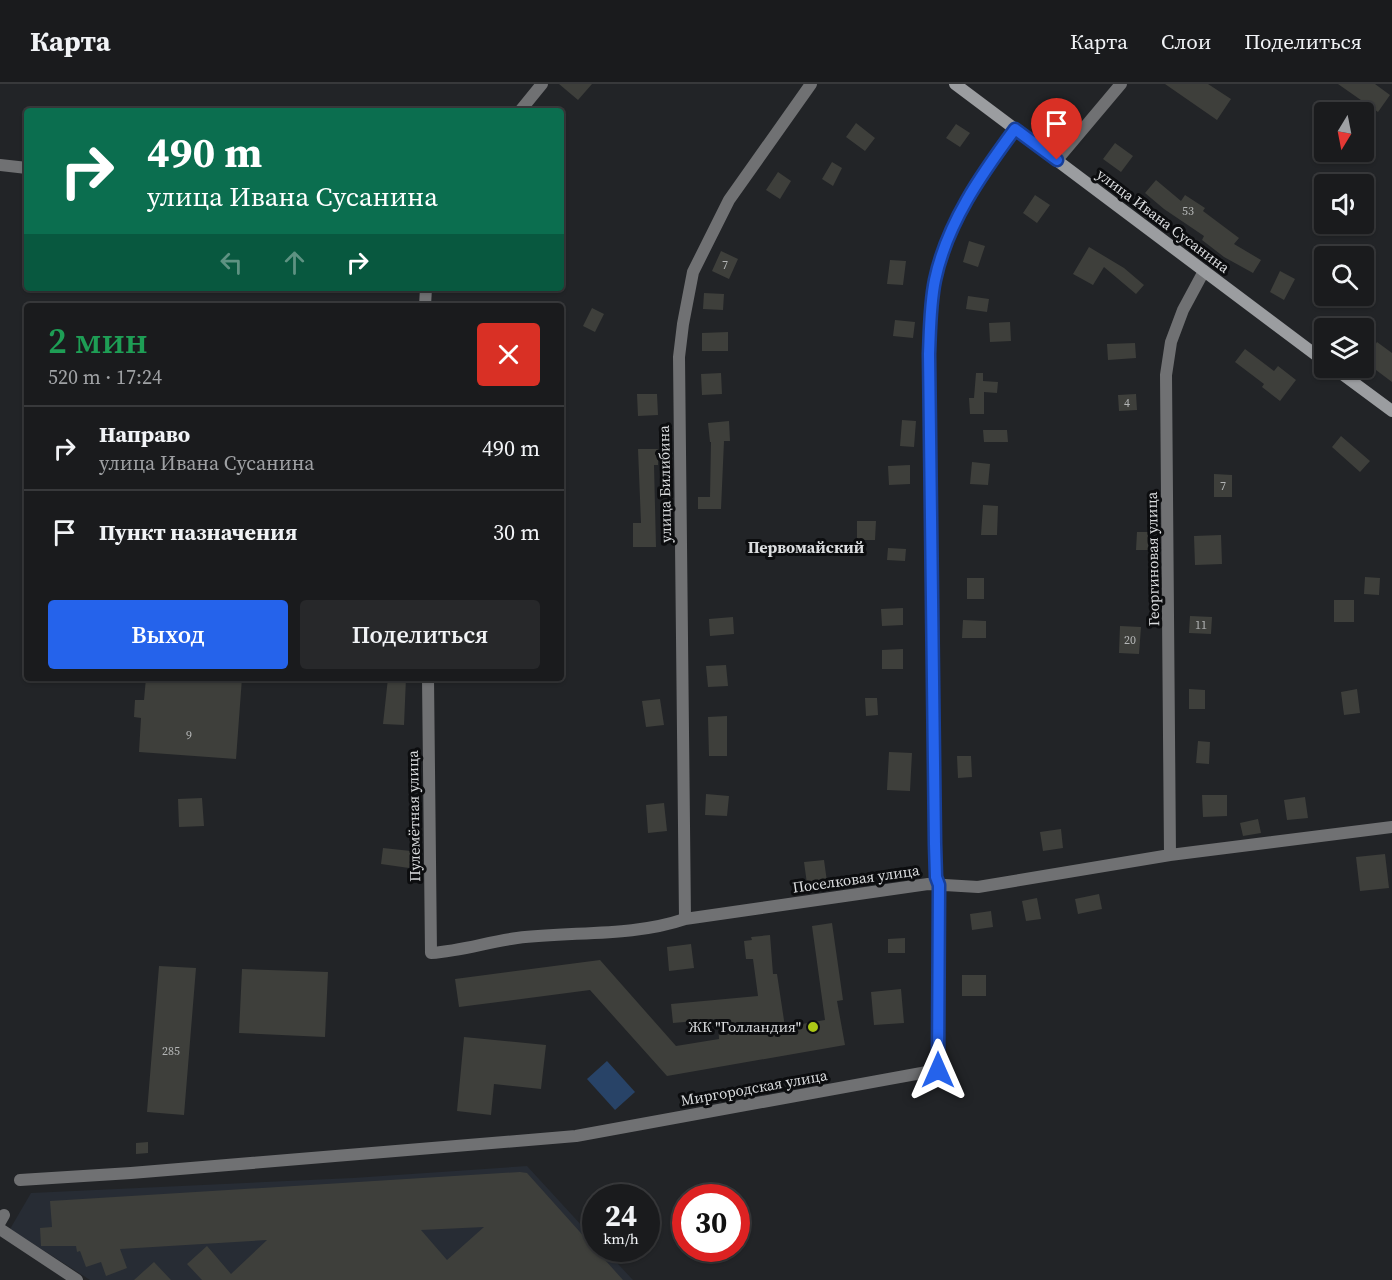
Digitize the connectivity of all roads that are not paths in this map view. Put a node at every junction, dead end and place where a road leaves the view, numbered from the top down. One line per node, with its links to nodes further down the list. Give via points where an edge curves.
1 (542, 84): 5 (street)
2 (811, 84): 18 (street, улица Билибина, via 729,200 693,272 683,324 679,357)
3 (955, 84): 6 (street, улица Ивана Сусанина)
4 (1121, 84): 7 (street)
5 (522, 108)
6 (1015, 129): 7 (street, улица Ивана Сусанина); 17 (street, via 960,212 943,249 934,282 929,354 935,844)
7 (1057, 160): 10 (street, улица Ивана Сусанина)
8 (0, 165): 9 (street)
9 (24, 168)
10 (1204, 271): 11 (street, улица Ивана Сусанина); 16 (street, Георгиновая улица, via 1171,342 1166,375)
11 (1314, 354)
12 (1347, 378): 13 (street)
13 (1392, 411)
14 (428, 681): 19 (street, Пулемётная улица)
15 (1392, 827): 16 (street, Поселковая улица)
16 (1170, 855): 17 (street, Поселковая улица, via 978,887)
17 (939, 885): 18 (street, Поселковая улица); 20 (street, Миргородская улица, via 938,1070 576,1136)
18 (685, 919): 19 (street, Поселковая улица, via 661,927 516,938)
19 (431, 954)
20 (20, 1180)
21 (0, 1229): 22 (street)
22 (77, 1280)

